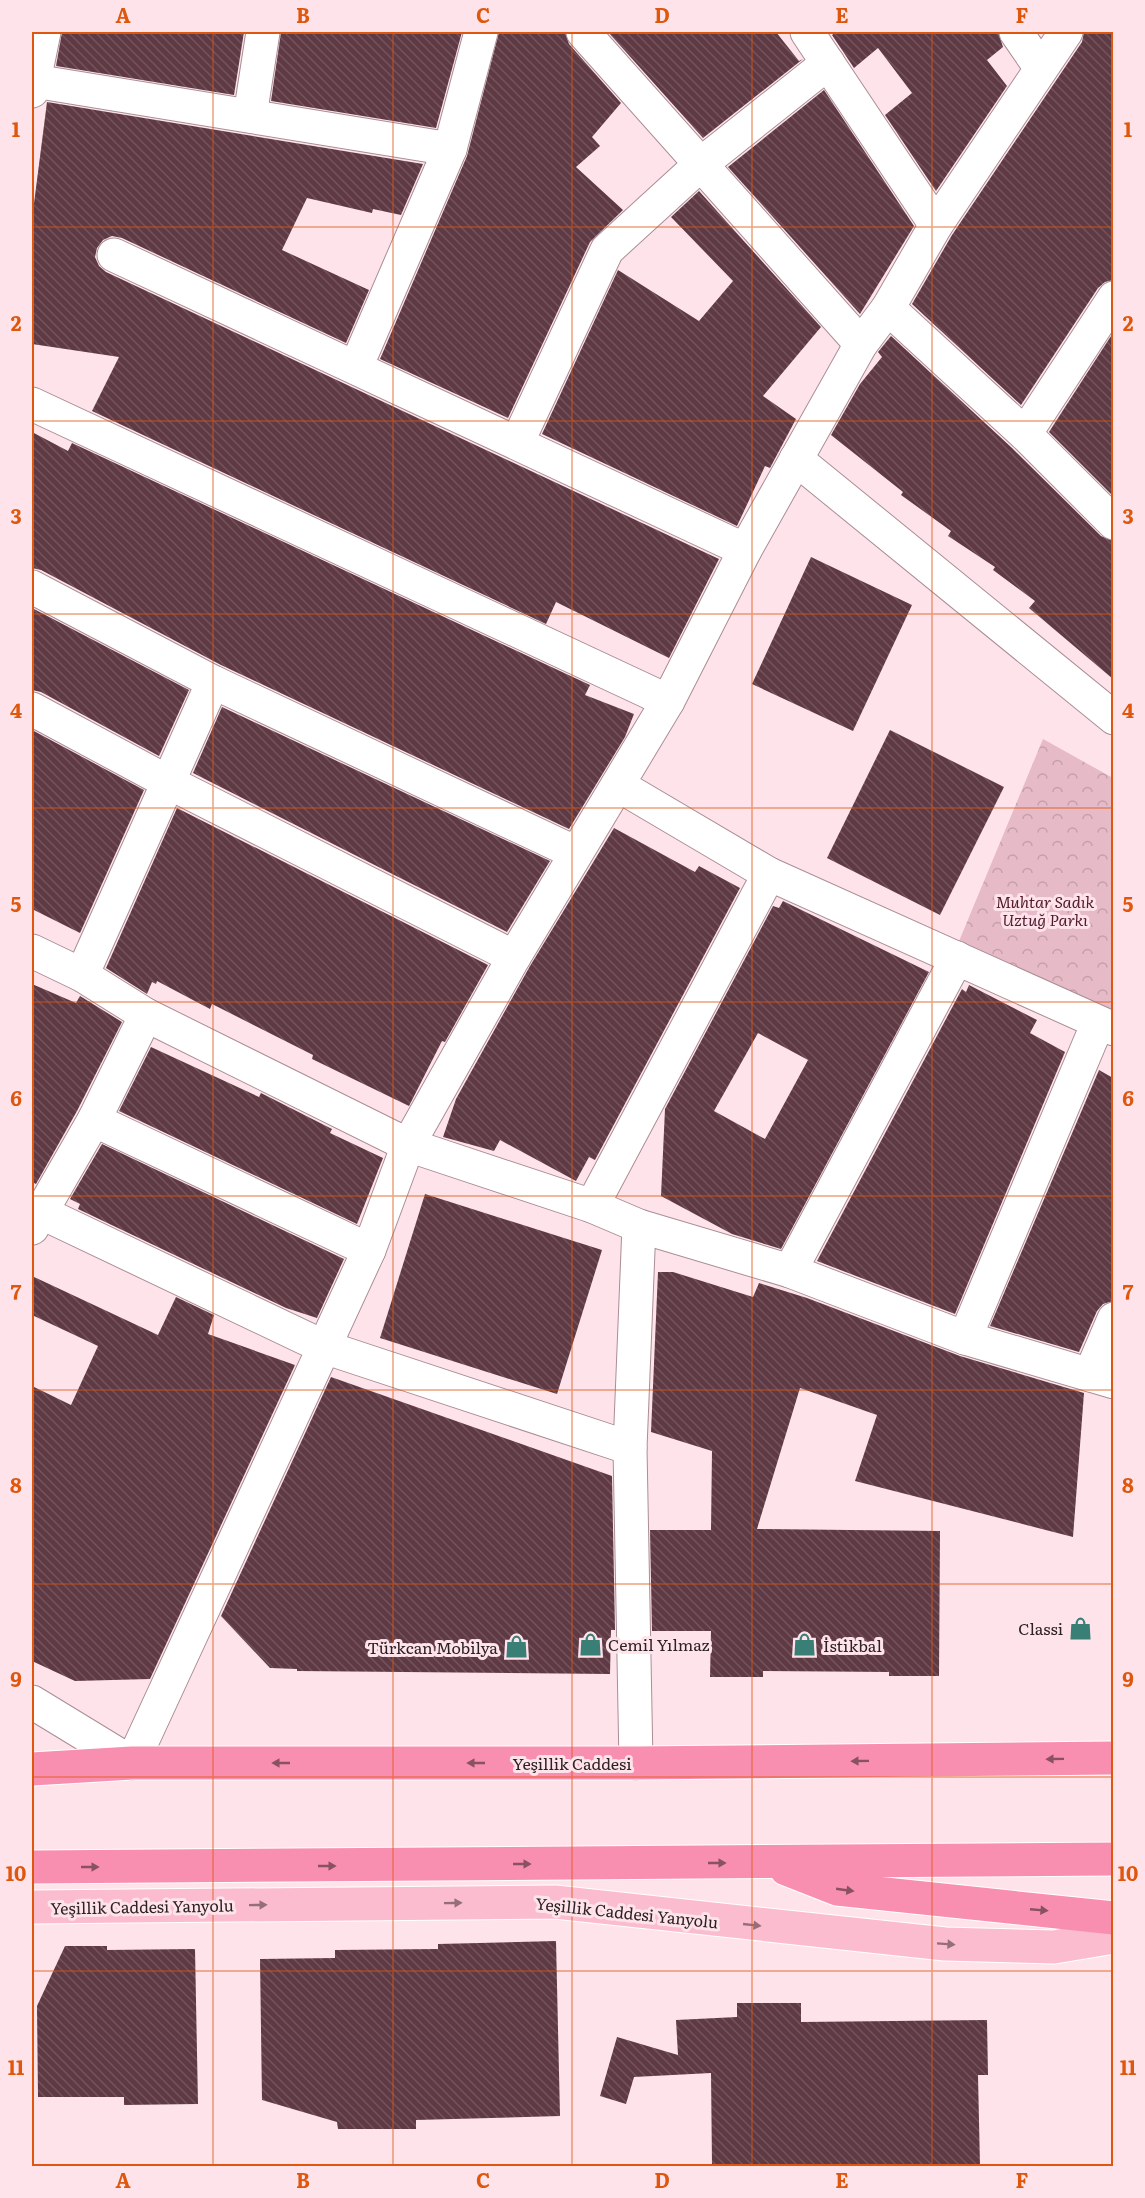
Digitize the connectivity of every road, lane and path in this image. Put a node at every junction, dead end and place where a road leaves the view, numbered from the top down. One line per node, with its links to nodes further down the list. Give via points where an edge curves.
1 (44, 32): 10 (street)
2 (263, 32): 11 (street)
3 (481, 32): 12 (street)
4 (583, 32): 13 (street)
5 (807, 32): 8 (street)
6 (1016, 32): 9 (street)
7 (1066, 32): 9 (street)
8 (828, 63): 13 (street); 14 (street)
9 (1040, 67): 14 (street)
10 (33, 86): 11 (street)
11 (250, 116): 12 (street)
12 (450, 149): 19 (street)
13 (701, 164): 18 (street); 22 (street, via 607,250)
14 (936, 225): 17 (street)
15 (114, 255): 19 (street)
16 (1113, 298): 21 (street)
17 (888, 308): 18 (street); 21 (street)
18 (861, 344): 23 (street)
19 (356, 367): 22 (street)
20 (32, 404): 28 (street)
21 (1025, 434): 24 (street)
22 (517, 443): 25 (street)
23 (796, 459): 25 (street); 30 (street)
24 (1113, 523)
25 (745, 550): 28 (street)
26 (32, 587): 27 (street)
27 (213, 682): 31 (street); 33 (street)
28 (668, 701): 32 (street)
29 (32, 709): 31 (street)
30 (1113, 718)
31 (166, 781): 36 (street); 38 (street)
32 (618, 785): 33 (street); 34 (street)
33 (576, 853): 36 (street)
34 (769, 874): 37 (street); 43 (street)
35 (32, 951): 38 (street)
36 (514, 957): 42 (street)
37 (957, 958): 40 (street); 47 (street)
38 (82, 975): 39 (street)
39 (146, 1015): 41 (street); 42 (street)
40 (1106, 1026): 49 (street)
41 (94, 1120): 44 (street); 46 (street)
42 (408, 1145): 43 (street); 46 (street)
43 (592, 1206): 45 (street)
44 (34, 1216): 50 (street)
45 (639, 1226): 47 (street); 52 (street)
46 (369, 1250): 50 (street)
47 (790, 1271): 49 (street)
48 (1113, 1319): 51 (street)
49 (965, 1338): 51 (street)
50 (324, 1347): 52 (street); 55 (street)
51 (1102, 1378)
52 (630, 1448): 56 (street)
53 (32, 1702): 55 (street)
54 (1113, 1758): 56 (highway, Yeşillik Caddesi, one-way to 56)
55 (132, 1763): 56 (highway, Yeşillik Caddesi, one-way to 55); 57 (highway, Yeşillik Caddesi)
56 (636, 1763)
57 (32, 1769)
58 (1113, 1859): 59 (highway)
59 (771, 1863): 60 (highway, one-way to 59); 62 (highway, one-way to 62, via 837,1889)
60 (32, 1867)
61 (32, 1907): 63 (main road, Yeşillik Caddesi Yanyolu, one-way to 63, via 555,1902 945,1944 1054,1947)
62 (1113, 1918)
63 (1113, 1937)

